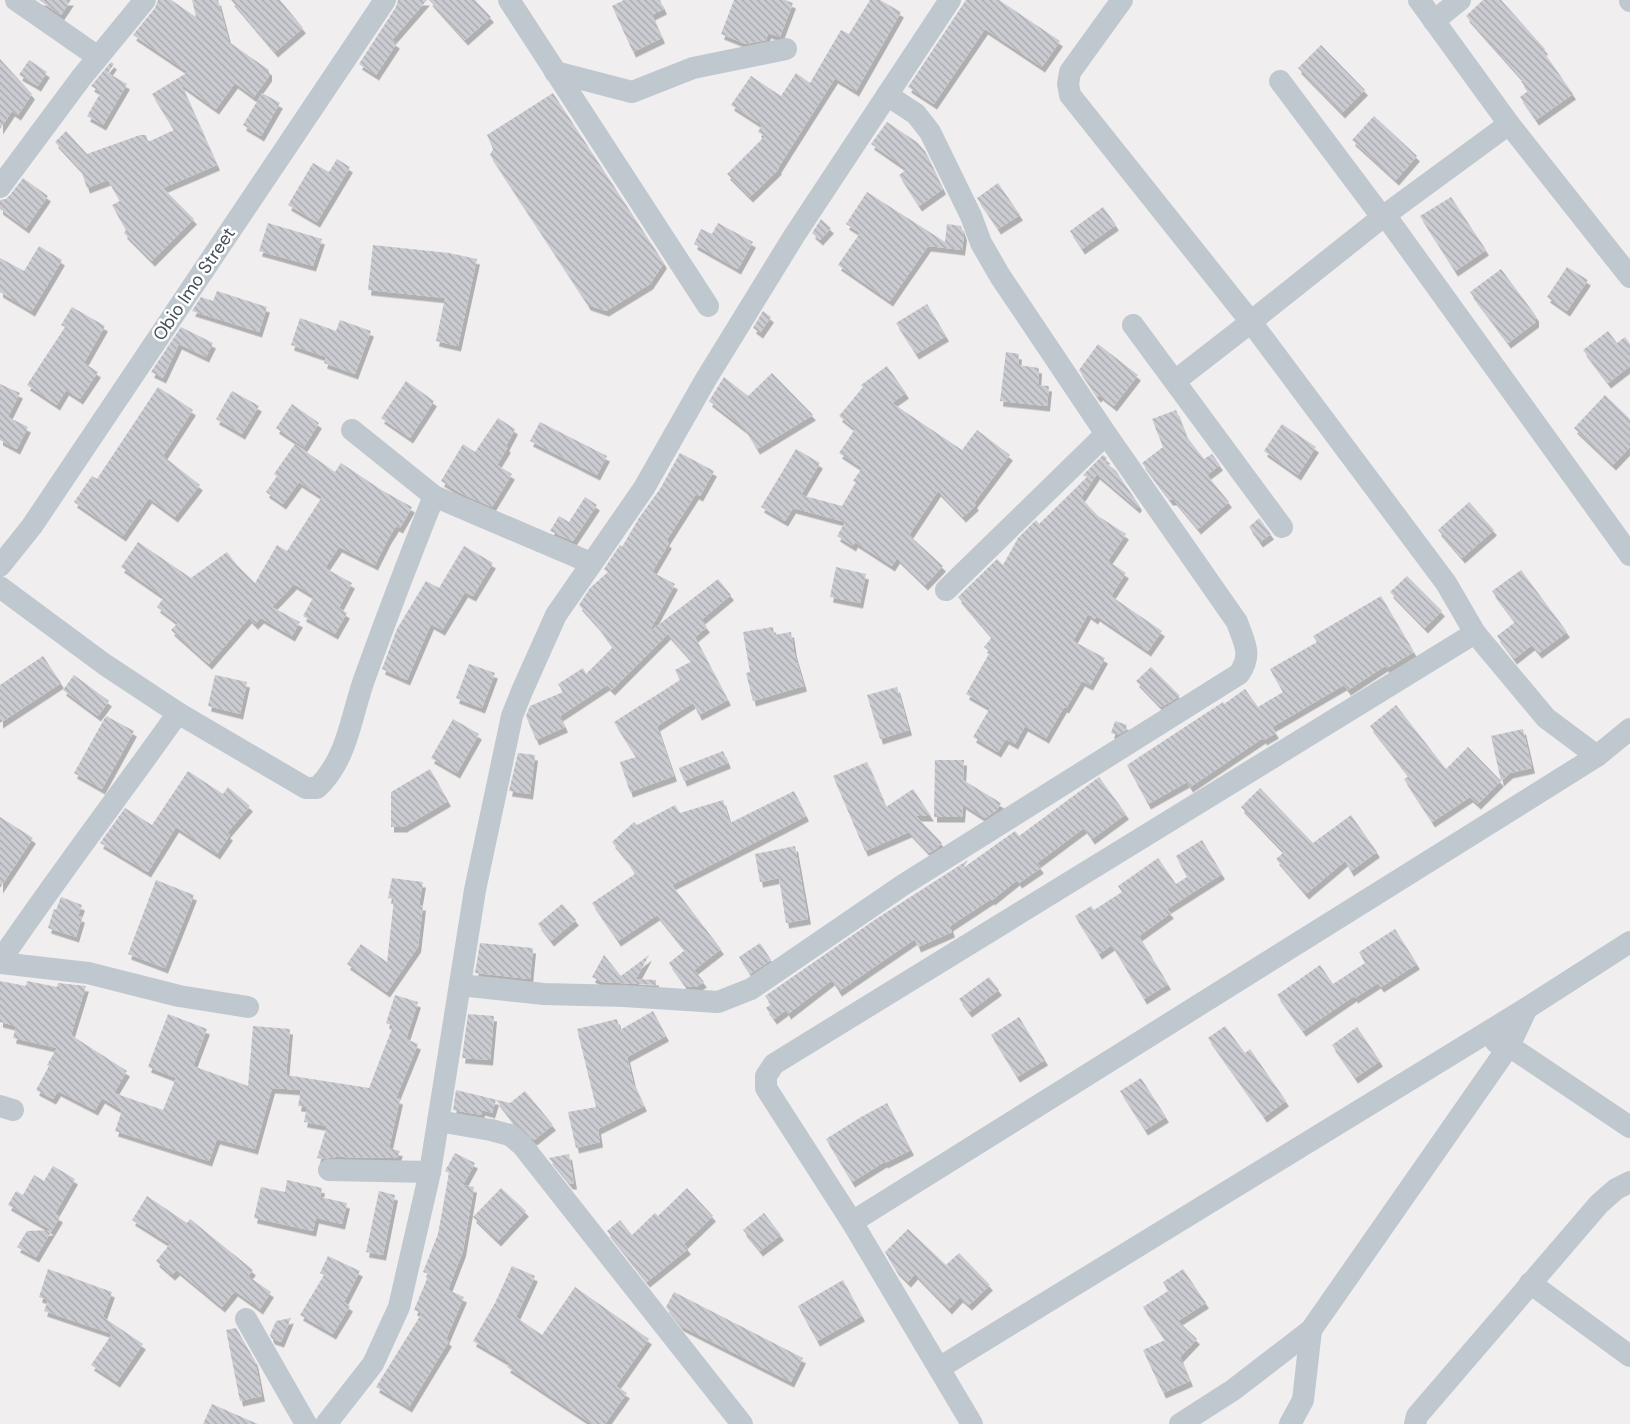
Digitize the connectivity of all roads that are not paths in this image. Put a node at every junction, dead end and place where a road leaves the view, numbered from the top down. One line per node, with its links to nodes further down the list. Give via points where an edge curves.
1 (16, 0): 11 (street)
2 (145, 0): 11 (street)
3 (385, 0): 29 (street, Obio Imo Street, via 32,526)
4 (509, 0): 12 (street)
5 (950, 0): 14 (street)
6 (1122, 0): 20 (street, via 1070,72 1070,95)
7 (1419, 0): 9 (street)
8 (1460, 0): 9 (street)
9 (1434, 21): 15 (street)
10 (786, 49): 12 (street, via 693,68 632,92)
11 (98, 57): 16 (street)
12 (555, 72): 19 (street)
13 (1280, 81): 17 (street)
14 (887, 95): 24 (street, via 916,114 930,132 981,243); 28 (street, via 794,236 644,488)
15 (1509, 124): 17 (street); 18 (street)
16 (0, 187)
17 (1383, 216): 20 (street); 27 (street)
18 (1630, 277)
19 (708, 306)
20 (1251, 322): 22 (street); 32 (street, via 1446,583)
21 (1133, 325): 22 (street)
22 (1175, 381): 26 (street)
23 (352, 430): 25 (street)
24 (1106, 434): 31 (street); 38 (street, via 1237,622 1247,651 1246,664 1239,674 903,884 751,989 735,996 718,1002 544,994)
25 (434, 496): 28 (street); 33 (street, via 369,664 342,754 317,788 306,788)
26 (1282, 527)
27 (1630, 555)
28 (591, 563): 38 (street, via 556,616 512,716 475,890)
29 (0, 566)
30 (0, 587): 33 (street, via 104,664)
31 (946, 590)
32 (1475, 633): 35 (street, via 1546,718); 48 (street, via 774,1064 766,1076 766,1088)
33 (178, 713): 37 (street)
34 (1630, 729): 35 (street)
35 (1597, 756): 48 (street)
36 (1630, 942): 40 (street)
37 (0, 962): 39 (street, via 88,973 179,996)
38 (460, 985): 43 (street)
39 (248, 1007)
40 (1527, 1008): 41 (street); 42 (street)
41 (1481, 1037): 42 (street); 53 (street)
42 (1509, 1046): 44 (street); 51 (street)
43 (438, 1121): 46 (street); 56 (street, via 510,1135 522,1145)
44 (1630, 1127)
45 (329, 1170): 46 (street)
46 (430, 1172): 55 (street, via 399,1307 373,1364)
47 (1630, 1182): 49 (street, via 1599,1204)
48 (852, 1222): 53 (street)
49 (1530, 1283): 52 (street); 60 (street, via 1417,1416)
50 (246, 1319): 54 (street)
51 (1311, 1330): 58 (street, via 1234,1390); 59 (street, via 1303,1400)
52 (1630, 1356)
53 (939, 1368): 57 (street)
54 (306, 1424)
55 (326, 1424)
56 (742, 1424)
57 (972, 1424)
58 (1180, 1424)
59 (1290, 1424)
60 (1415, 1424)

